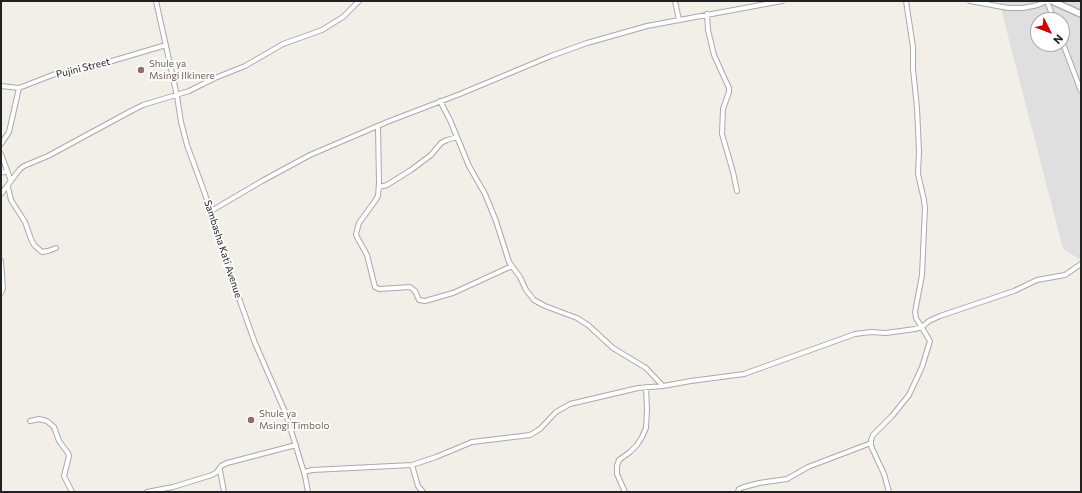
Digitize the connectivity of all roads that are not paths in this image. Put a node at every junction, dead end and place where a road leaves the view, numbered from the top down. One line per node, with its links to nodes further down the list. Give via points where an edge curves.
1 (156, 1): 13 (street, Sambasha Kati Avenue)
2 (359, 1): 18 (street, via 343,17 322,30 283,44 245,66)
3 (675, 1): 12 (street)
4 (782, 1): 10 (street)
5 (906, 1): 37 (street, via 917,108 918,174 925,208 922,275 915,312)
6 (970, 1): 8 (street, via 1008,8 1023,8)
7 (1052, 1): 11 (street)
8 (1045, 2): 9 (street)
9 (1050, 12)
10 (707, 14): 12 (street); 29 (street, via 714,55 729,88 723,109 722,134)
11 (1081, 14)
12 (679, 20): 19 (street, via 586,43)
13 (166, 45): 16 (street, Pujini Street, via 85,69 55,74); 18 (street, Sambasha Kati Avenue)
14 (1066, 52): 17 (street)
15 (1, 86): 16 (street, Pujini Street)
16 (19, 88): 22 (street, via 9,132)
17 (1081, 91)
18 (178, 96): 26 (street, via 131,110 48,156 24,166); 31 (street, Sambasha Kati Avenue, via 184,135)
19 (440, 101): 20 (street); 21 (street)
20 (378, 127): 28 (street); 31 (street, via 310,155)
21 (457, 137): 28 (street, via 441,143 431,155 411,170); 35 (street, via 469,166 485,194)
22 (1, 144)
23 (1, 154): 24 (street)
24 (7, 171): 25 (street); 26 (street)
25 (1, 173)
26 (12, 181): 27 (street)
27 (8, 187): 30 (street); 32 (street, via 11,200 25,222 34,245 42,252)
28 (379, 187): 35 (street, via 375,201 359,223 356,234 377,289 410,287 419,300 425,301 457,291)
29 (737, 192)
30 (1, 194)
31 (211, 212): 42 (street, Sambasha Kati Avenue, via 255,343 282,403)
32 (56, 248)
33 (1, 261): 36 (street)
34 (1081, 264): 37 (street, via 1065,275 1037,280 1014,291 940,316)
35 (512, 266): 38 (street, via 534,300 588,325 613,348 646,368)
36 (1, 293)
37 (922, 327): 38 (street, via 908,331 855,334 744,374); 41 (street, via 930,339 930,345 916,383 903,403 873,435)
38 (663, 386): 39 (street)
39 (646, 387): 43 (street, via 565,406 530,435 472,442); 46 (street, via 646,428 637,445 619,460 617,466 617,474)
40 (30, 421): 47 (street, via 47,421 54,427 68,453 64,476)
41 (871, 443): 53 (street, via 808,467 787,479 759,483 739,489); 54 (street)
42 (296, 445): 44 (street, via 227,463 221,466); 45 (street, Sambasha Kati Avenue)
43 (412, 465): 45 (street); 51 (street, via 418,486)
44 (220, 470): 48 (street, via 173,487); 49 (street)
45 (304, 472): 50 (street, Sambasha Kati Avenue)
46 (624, 490): 52 (street)
47 (72, 492)
48 (147, 492)
49 (224, 492)
50 (308, 492)
51 (423, 492)
52 (630, 492)
53 (738, 492)
54 (889, 492)

